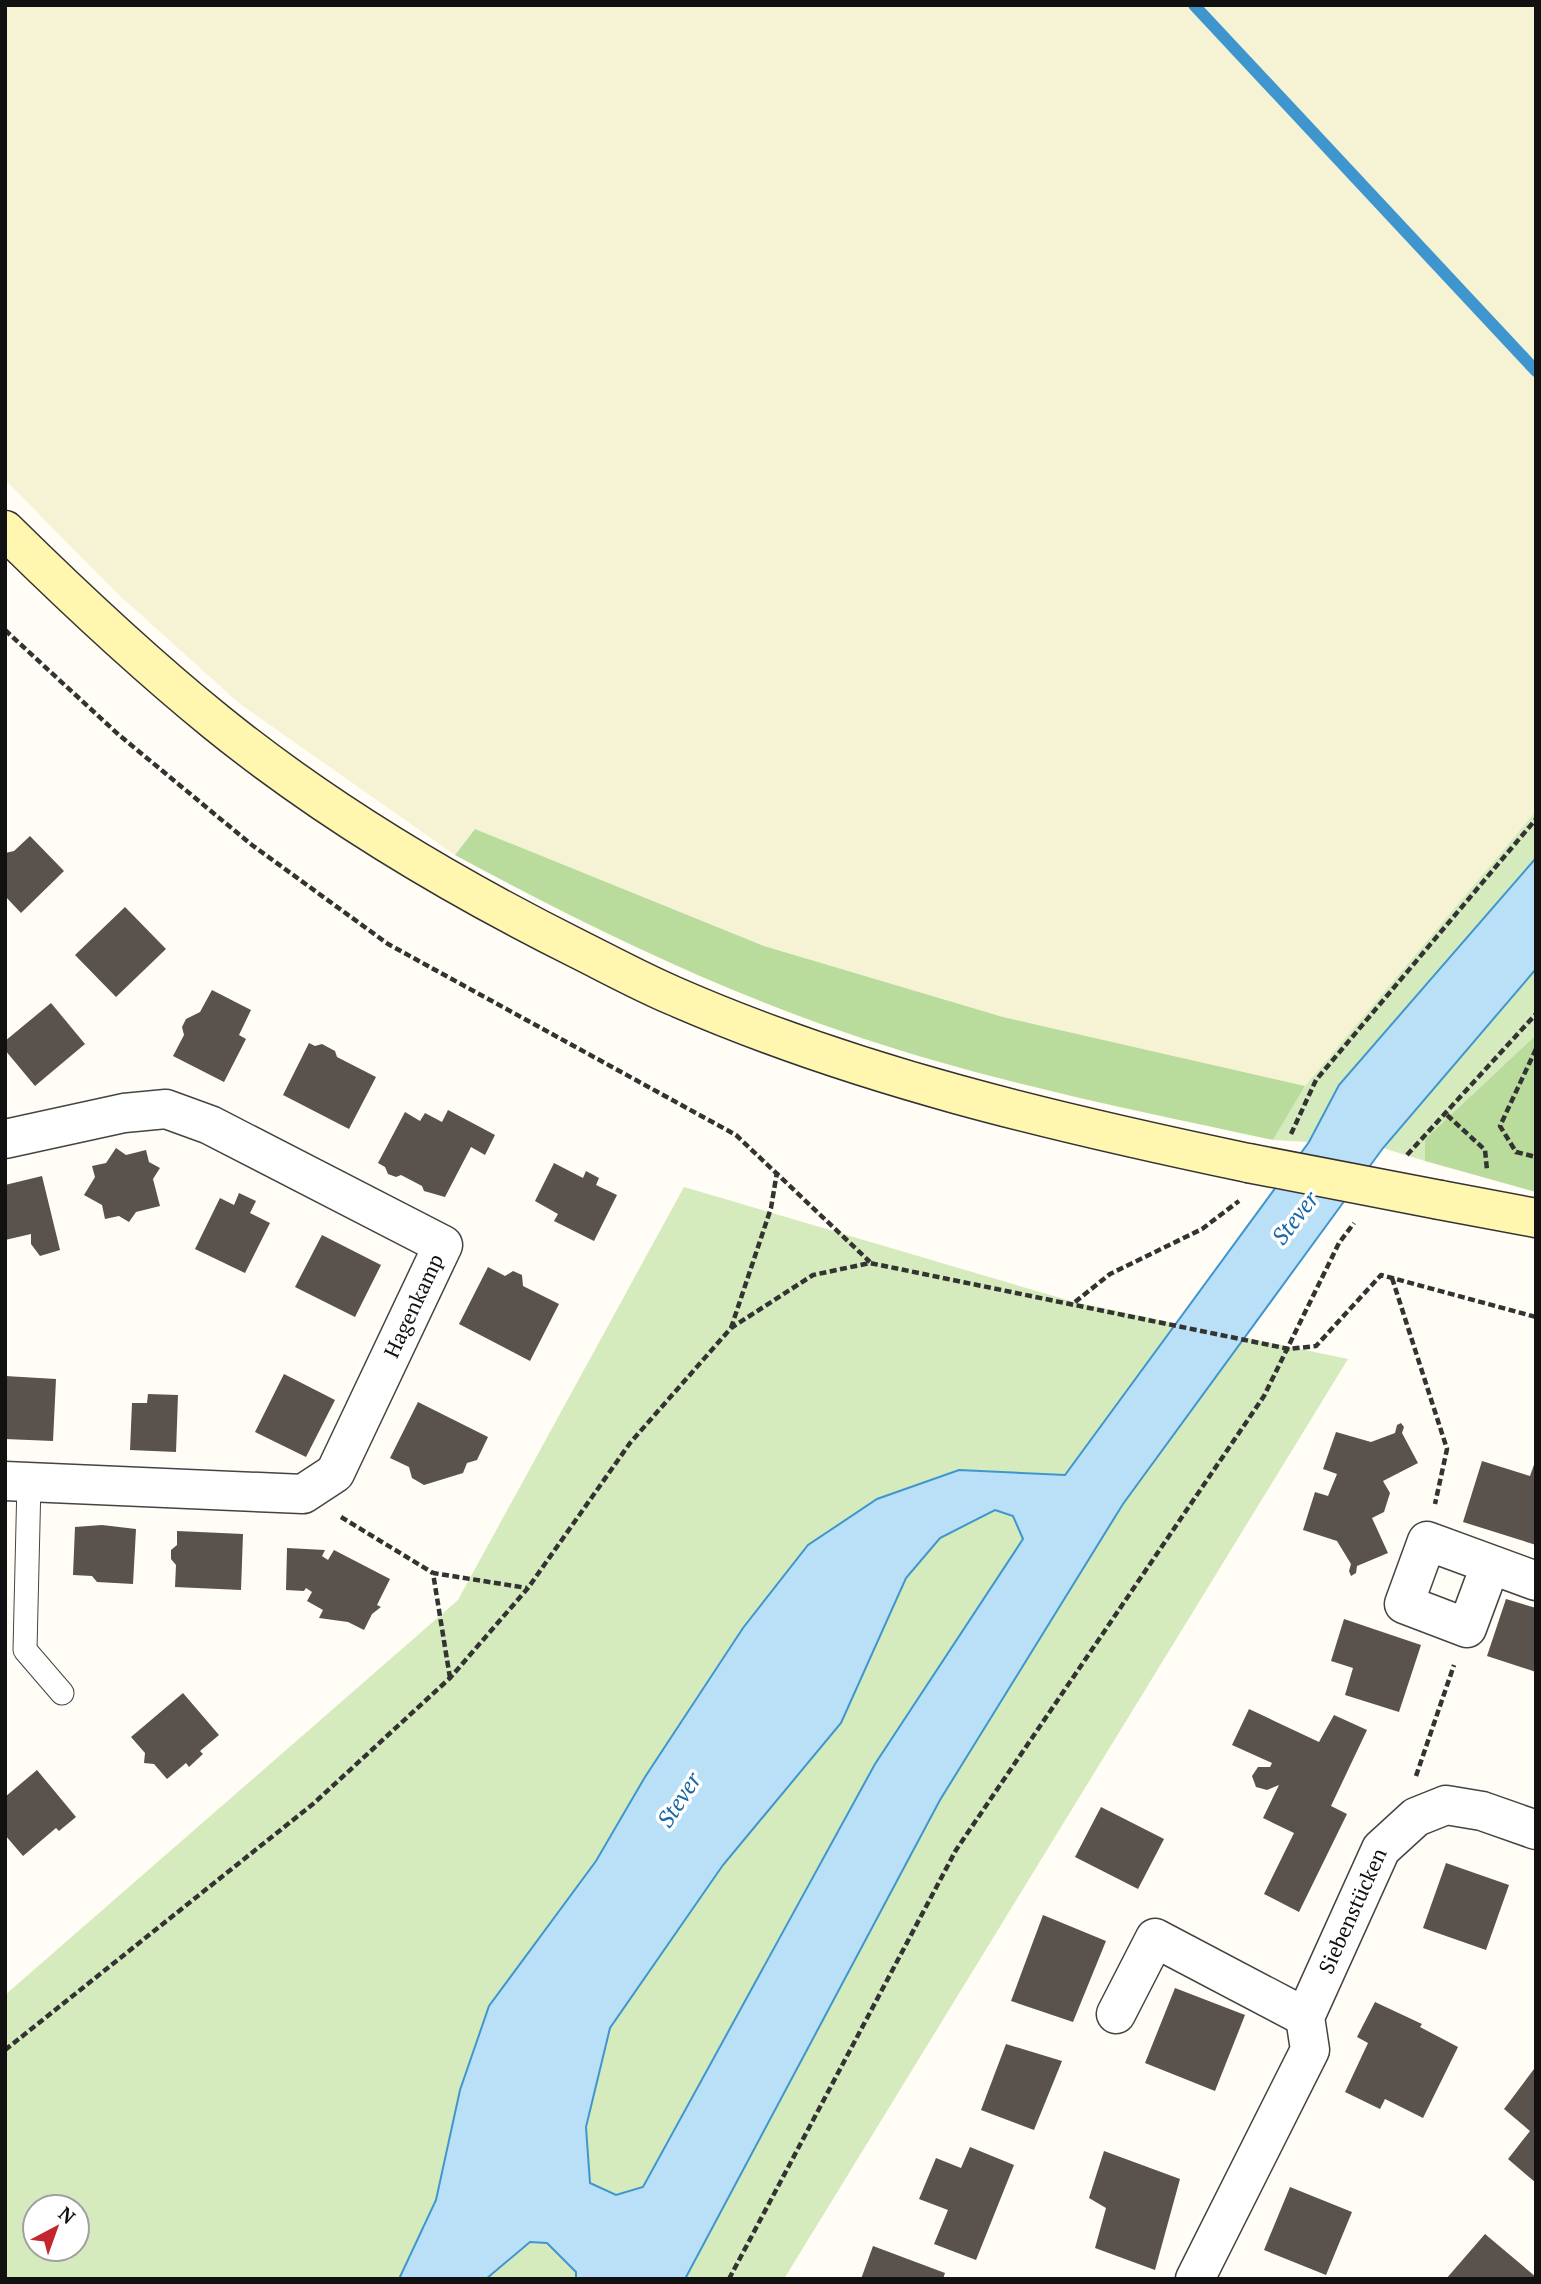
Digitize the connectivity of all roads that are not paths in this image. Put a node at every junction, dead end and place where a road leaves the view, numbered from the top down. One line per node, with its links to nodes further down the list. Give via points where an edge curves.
1 (5, 530): 3 (main road, bridge, via 91,614 218,723 347,818 453,885 674,996 831,1055 1024,1112 1248,1163)
2 (5, 1139): 4 (street, Hagenkamp, via 124,1113 166,1109 210,1125 443,1244 335,1473 303,1494)
3 (1536, 1218)
4 (17, 1481): 7 (lane, via 26,1650)
5 (1490, 1566): 5 (street, via 1427,1541 1404,1604 1467,1628); 6 (street)
6 (1536, 1581)
7 (62, 1693)
8 (1536, 1830): 10 (street, Siebenstücken, via 1482,1811 1446,1805 1416,1817 1381,1849)
9 (1116, 2014): 10 (street, via 1156,1938)
10 (1305, 2017): 11 (street, via 1310,2050)
11 (1195, 2279)

